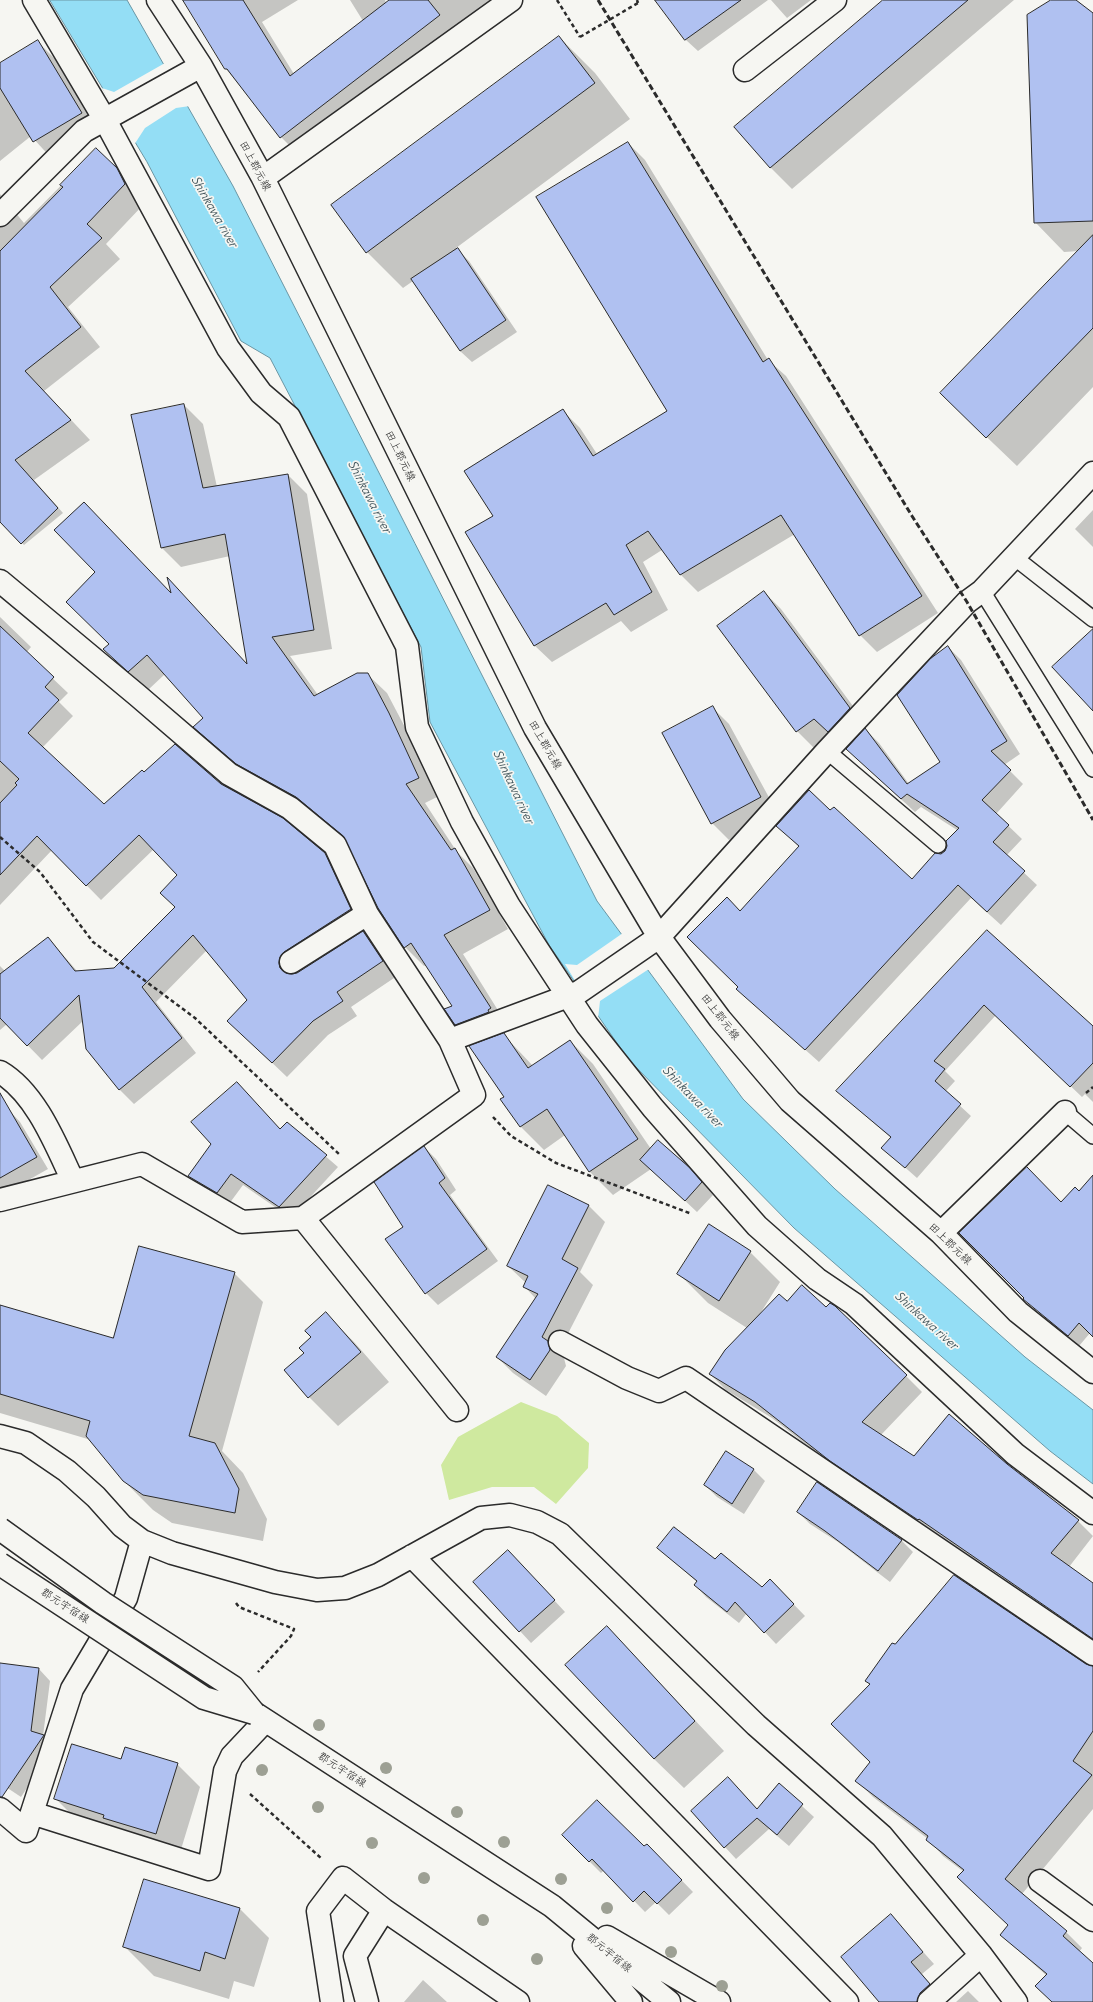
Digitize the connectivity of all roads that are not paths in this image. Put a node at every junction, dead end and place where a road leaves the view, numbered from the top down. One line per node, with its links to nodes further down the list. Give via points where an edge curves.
1 (34, 0): 7 (street)
2 (158, 0): 5 (street, 田上郡元線)
3 (511, 0): 8 (street)
4 (835, 0): 6 (street)
5 (196, 69): 7 (street); 8 (street, 田上郡元線)
6 (745, 70)
7 (108, 119): 9 (street, via 84,131); 21 (street, via 228,348 261,393 289,417 407,646 417,727 462,822 509,906)
8 (262, 178): 19 (street, 田上郡元線, via 535,728)
9 (0, 215)
10 (1093, 473): 11 (street)
11 (1014, 557): 13 (street); 14 (lane)
12 (0, 581): 18 (street, via 229,774 290,808 335,845)
13 (982, 592): 15 (street, via 966,602); 16 (lane)
14 (1093, 619)
15 (827, 751): 17 (lane); 19 (street)
16 (1093, 769)
17 (938, 845)
18 (367, 914): 20 (street); 22 (street)
19 (654, 940): 21 (street); 29 (street, 田上郡元線, via 790,1101)
20 (291, 962)
21 (574, 995): 22 (street); 34 (street, via 587,1025 653,1108 757,1226 817,1279 854,1304 1015,1454)
22 (450, 1040): 28 (street, via 474,1095)
23 (0, 1072): 26 (street, via 12,1079 44,1119)
24 (1064, 1112): 25 (lane); 29 (street)
25 (1093, 1136)
26 (73, 1181): 27 (street); 28 (street, via 142,1164 242,1222)
27 (0, 1200)
28 (302, 1218): 32 (street)
29 (941, 1233): 31 (street, 田上郡元線, via 1018,1312)
30 (560, 1342): 39 (street, via 627,1378 659,1391 686,1378)
31 (1093, 1372)
32 (457, 1410)
33 (0, 1436): 36 (street, via 26,1443 67,1471 96,1497 122,1526)
34 (1093, 1512)
35 (0, 1529): 40 (street, bridge, via 103,1603 233,1687)
36 (142, 1541): 37 (street, via 172,1553 275,1582 317,1590 345,1588 378,1575); 42 (street, via 126,1598 72,1689)
37 (412, 1556): 47 (street, via 481,1518 510,1515 536,1522 560,1534 756,1725 882,1836); 54 (street)
38 (0, 1564): 40 (street, 郡元宇宿線, bridge, via 204,1698)
39 (1093, 1654)
40 (260, 1717): 42 (street, via 224,1771 209,1869); 44 (street, 郡元宇宿線)
41 (0, 1809): 42 (street, via 26,1831)
42 (32, 1813)
43 (1040, 1880): 46 (street)
44 (552, 1906): 51 (street); 52 (street, 郡元宇宿線); 53 (street)
45 (384, 1910): 48 (street, via 344,1878 318,1911); 49 (street, via 355,1956); 50 (street)
46 (1093, 1920)
47 (981, 1955): 55 (street); 56 (street)
48 (332, 2002)
49 (367, 2002)
50 (518, 2002)
51 (631, 2002)
52 (669, 2002)
53 (719, 2002)
54 (847, 2002)
55 (929, 2002)
56 (1016, 2002)

